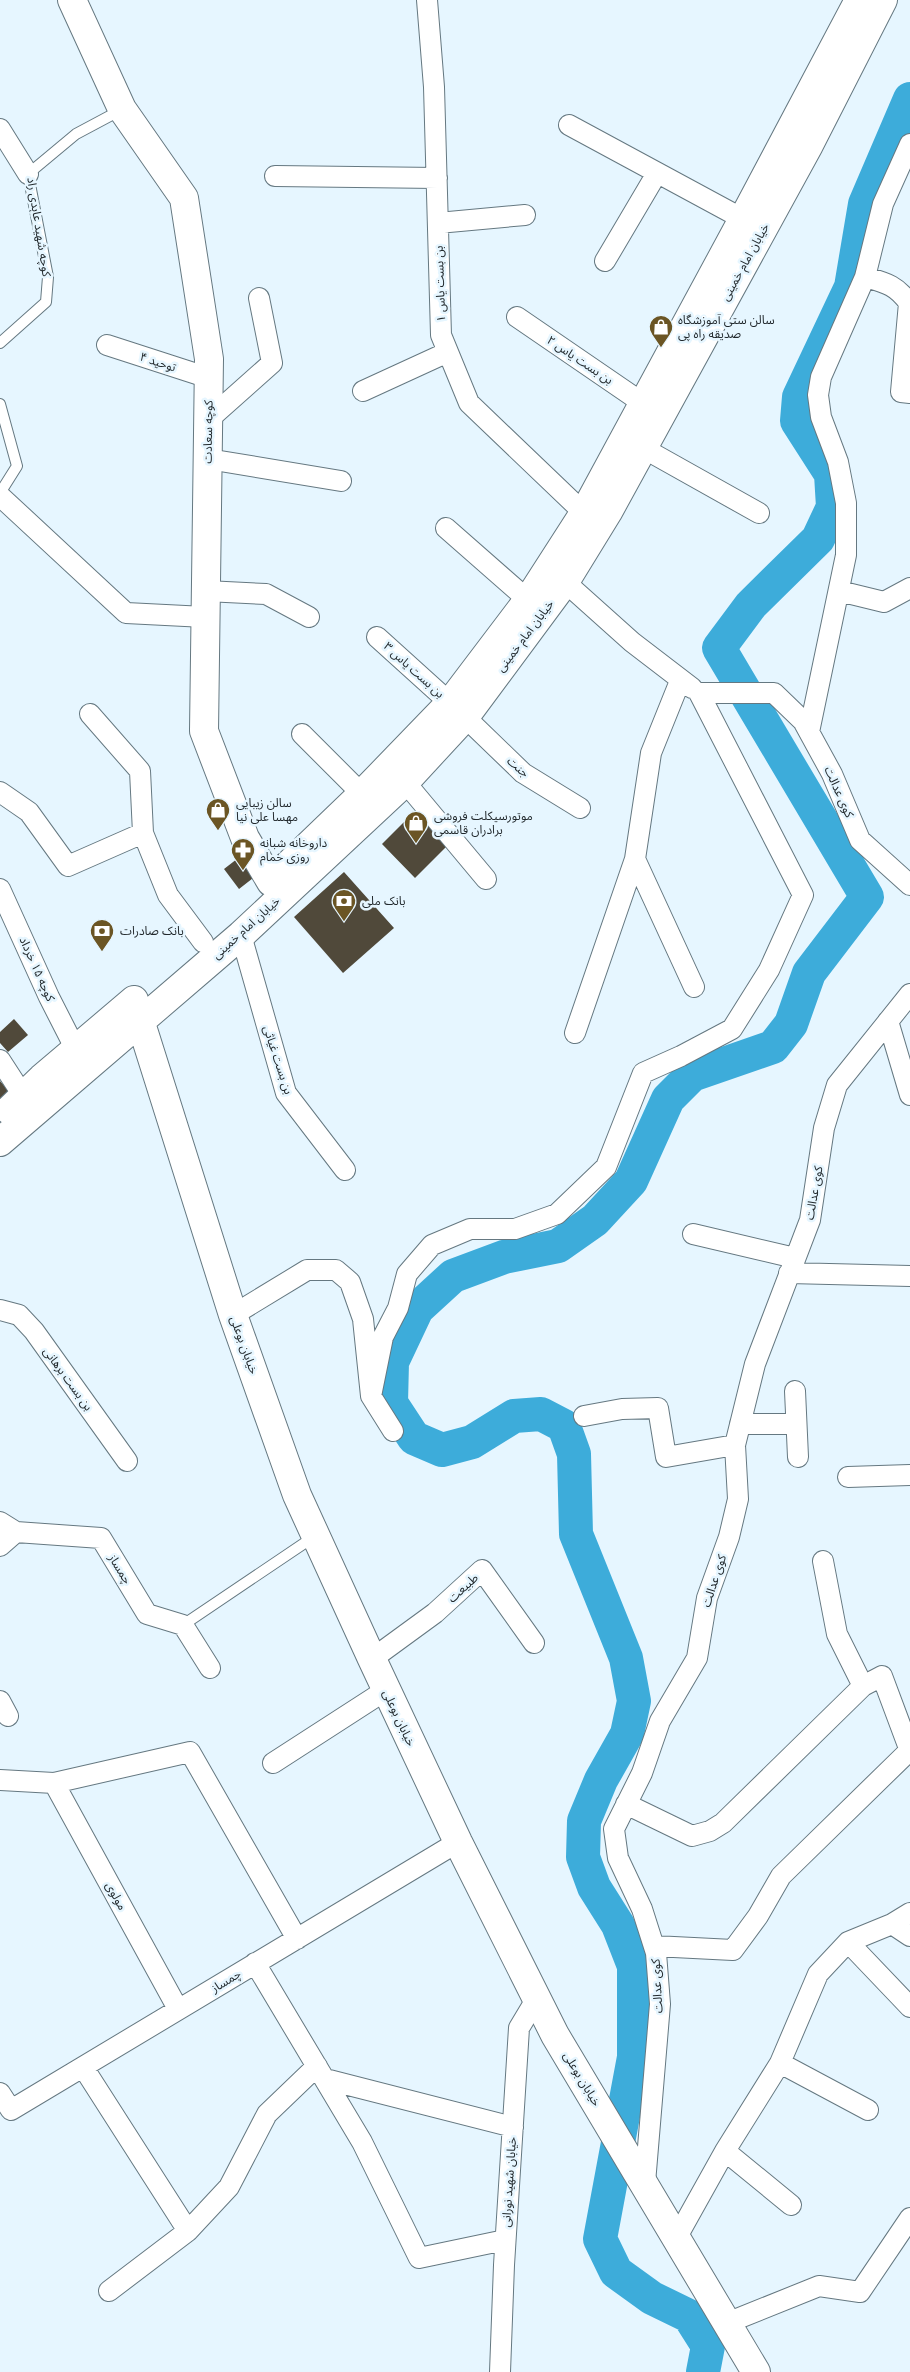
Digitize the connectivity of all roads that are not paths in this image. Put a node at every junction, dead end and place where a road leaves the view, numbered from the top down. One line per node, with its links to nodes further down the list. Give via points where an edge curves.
1 (72, 0): 5 (main road, کوچه سعادت)
2 (427, 0): 12 (street, بن بست یاس ۱)
3 (883, 0): 29 (main road, خیابان امام خمینی, via 809,145)
4 (855, 9): 14 (main road, خیابان امام خمینی)
5 (122, 109): 10 (lane, کوچه شهید عابدی راد, via 76,134); 23 (main road, کوچه سعادت, via 184,198 209,359)
6 (569, 125): 9 (street)
7 (0, 129): 10 (street)
8 (910, 144): 17 (street, via 883,204)
9 (657, 173): 14 (street); 16 (street)
10 (28, 174): 20 (lane, کوچه شهید عابدی راد, via 48,277 46,302)
11 (275, 176): 12 (street)
12 (437, 178): 15 (street, بن بست یاس ۱)
13 (526, 215): 15 (street)
14 (743, 219): 27 (main road, خیابان امام خمینی)
15 (438, 223): 22 (street, بن بست یاس ۱, via 441,335)
16 (605, 261)
17 (865, 277): 25 (street, via 900,290 909,303 901,392); 38 (street, via 821,377 818,395 821,417 838,462 846,503 846,555)
18 (259, 298): 28 (street, via 272,363)
19 (517, 317): 27 (street, بن بست یاس ۲)
20 (0, 342)
21 (107, 345): 23 (street, توحید ۴)
22 (448, 352): 24 (street); 33 (street, بن بست یاس ۱, via 469,403)
23 (209, 378): 28 (main road, کوچه سعادت)
24 (363, 391)
25 (910, 393)
26 (0, 404): 32 (lane, via 17,466)
27 (644, 404): 33 (main road, خیابان امام خمینی)
28 (208, 420): 30 (main road, کوچه سعادت)
29 (643, 448): 34 (street); 36 (main road, خیابان امام خمینی)
30 (208, 459): 31 (street); 40 (main road, کوچه سعادت)
31 (341, 481)
32 (0, 495): 40 (street, via 126,613)
33 (584, 513): 39 (main road, خیابان امام خمینی)
34 (759, 513)
35 (446, 528): 39 (street)
36 (566, 582): 43 (street); 45 (main road, خیابان امام خمینی)
37 (910, 588): 38 (street, via 884,602)
38 (839, 591): 47 (street)
39 (528, 600): 45 (main road, خیابان امام خمینی)
40 (206, 604): 41 (street, via 266,594); 56 (main road, کوچه سعادت, via 204,731 245,838)
41 (309, 616)
42 (377, 637): 45 (street, بن بست یاس ۳)
43 (680, 681): 44 (street); 54 (street, via 652,753)
44 (699, 693): 47 (street, کوی عدالت, via 774,693 803,721); 79 (street, via 803,896 769,970 732,1030 643,1073 606,1167 558,1214 515,1229 470,1229 432,1245 407,1274 398,1308 383,1337)
45 (457, 710): 49 (main road, خیابان امام خمینی); 51 (main road, خیابان امام خمینی); 52 (street, جنت, via 523,773)
46 (90, 714): 53 (street, via 140,771)
47 (809, 732): 57 (street, کوی عدالت, via 832,774 860,840)
48 (302, 734): 51 (street)
49 (406, 782): 55 (street); 59 (main road, خیابان امام خمینی)
50 (0, 792): 53 (street, via 28,812 68,866)
51 (362, 794): 56 (main road, خیابان امام خمینی)
52 (580, 808)
53 (143, 833): 60 (street, via 168,895)
54 (635, 859): 61 (street); 65 (street)
55 (486, 879)
56 (271, 882): 60 (main road, خیابان امام خمینی)
57 (910, 884)
58 (0, 889): 66 (street, کوچه ۱۵ خرداد)
59 (241, 935): 63 (main road, خیابان امام خمینی); 72 (street, بن بست غیاثی, via 286,1093)
60 (203, 942): 66 (main road, خیابان امام خمینی)
61 (694, 988)
62 (910, 994): 64 (street, کوی عدالت)
63 (140, 1020): 71 (main road, خیابان امام خمینی); 77 (main road, خیابان بوعلی)
64 (888, 1022): 68 (street); 74 (street, کوی عدالت, via 837,1085 824,1128 810,1220)
65 (574, 1033)
66 (76, 1050): 69 (main road, خیابان امام خمینی)
67 (0, 1060): 69 (street)
68 (910, 1095)
69 (24, 1097): 70 (main road, خیابان امام خمینی)
70 (0, 1118)
71 (0, 1142)
72 (345, 1170)
73 (693, 1234): 74 (street)
74 (792, 1265): 75 (street); 81 (street, کوی عدالت, via 755,1364)
75 (910, 1276)
76 (0, 1310): 86 (street, بن بست برهانی, via 19,1315 34,1331)
77 (233, 1315): 79 (street, via 308,1270 336,1270 350,1282 363,1318); 90 (main road, خیابان بوعلی, via 298,1495)
78 (795, 1391): 82 (street)
79 (371, 1396): 83 (street)
80 (584, 1416): 84 (street, via 622,1409 658,1408 666,1457)
81 (740, 1424): 82 (street); 84 (street, کوی عدالت)
82 (796, 1424): 85 (street)
83 (393, 1431)
84 (735, 1445): 103 (street, کوی عدالت, via 738,1499 729,1537 707,1598 697,1658 660,1721 642,1773)
85 (798, 1457)
86 (127, 1461)
87 (910, 1475): 88 (street)
88 (848, 1477)
89 (8, 1527): 91 (street); 93 (street, چمساز, via 100,1538 147,1614)
90 (316, 1535): 93 (lane); 95 (main road, خیابان بوعلی)
91 (0, 1546)
92 (823, 1561): 97 (street, via 837,1634)
93 (183, 1625): 96 (street)
94 (534, 1643): 95 (street, طبيعت, via 482,1570 435,1613)
95 (372, 1659): 98 (main road, خیابان بوعلی)
96 (210, 1668)
97 (863, 1686): 99 (street, via 882,1676); 103 (street, via 724,1823 710,1832 692,1836)
98 (386, 1690): 100 (street); 104 (main road, خیابان بوعلی)
99 (910, 1750): 110 (street, via 781,1876 733,1950)
100 (273, 1764)
101 (0, 1780): 102 (street)
102 (54, 1783): 108 (street, via 190,1752); 114 (street, مولوی)
103 (626, 1804): 110 (street, کوی عدالت, via 614,1828 618,1858 642,1909)
104 (458, 1842): 108 (street, چمساز); 112 (main road, خیابان بوعلی)
105 (910, 1913): 106 (street)
106 (892, 1924): 107 (street); 109 (street)
107 (910, 1936)
108 (297, 1939): 111 (street, چمساز)
109 (848, 1942): 113 (street); 115 (street, via 818,1974)
110 (654, 1946): 122 (street, کوی عدالت, via 660,2004)
111 (255, 1964): 114 (street, چمساز); 117 (street)
112 (537, 1998): 120 (street, خیابان شهید نورانی, via 519,2028); 122 (main road, خیابان بوعلی, via 555,2035)
113 (910, 2006)
114 (178, 2009): 116 (street, چمساز)
115 (780, 2063): 119 (street); 121 (street)
116 (83, 2067): 118 (street, چمساز, via 11,2110); 125 (street)
117 (321, 2072): 120 (street); 125 (street, via 267,2114 229,2187); 127 (street, via 362,2142 419,2258)
118 (0, 2093)
119 (868, 2110)
120 (512, 2127): 127 (street, خیابان شهید نورانی)
121 (725, 2151): 123 (street); 126 (street)
122 (645, 2182): 126 (main road, خیابان بوعلی)
123 (791, 2205)
124 (910, 2218): 128 (street)
125 (188, 2231): 129 (street)
126 (677, 2237): 130 (main road, خیابان بوعلی)
127 (506, 2240): 131 (street, خیابان شهید نورانی)
128 (902, 2246): 130 (street, via 860,2292 819,2286)
129 (109, 2292)
130 (728, 2323): 132 (main road, خیابان بوعلی)
131 (500, 2372)
132 (756, 2372)

